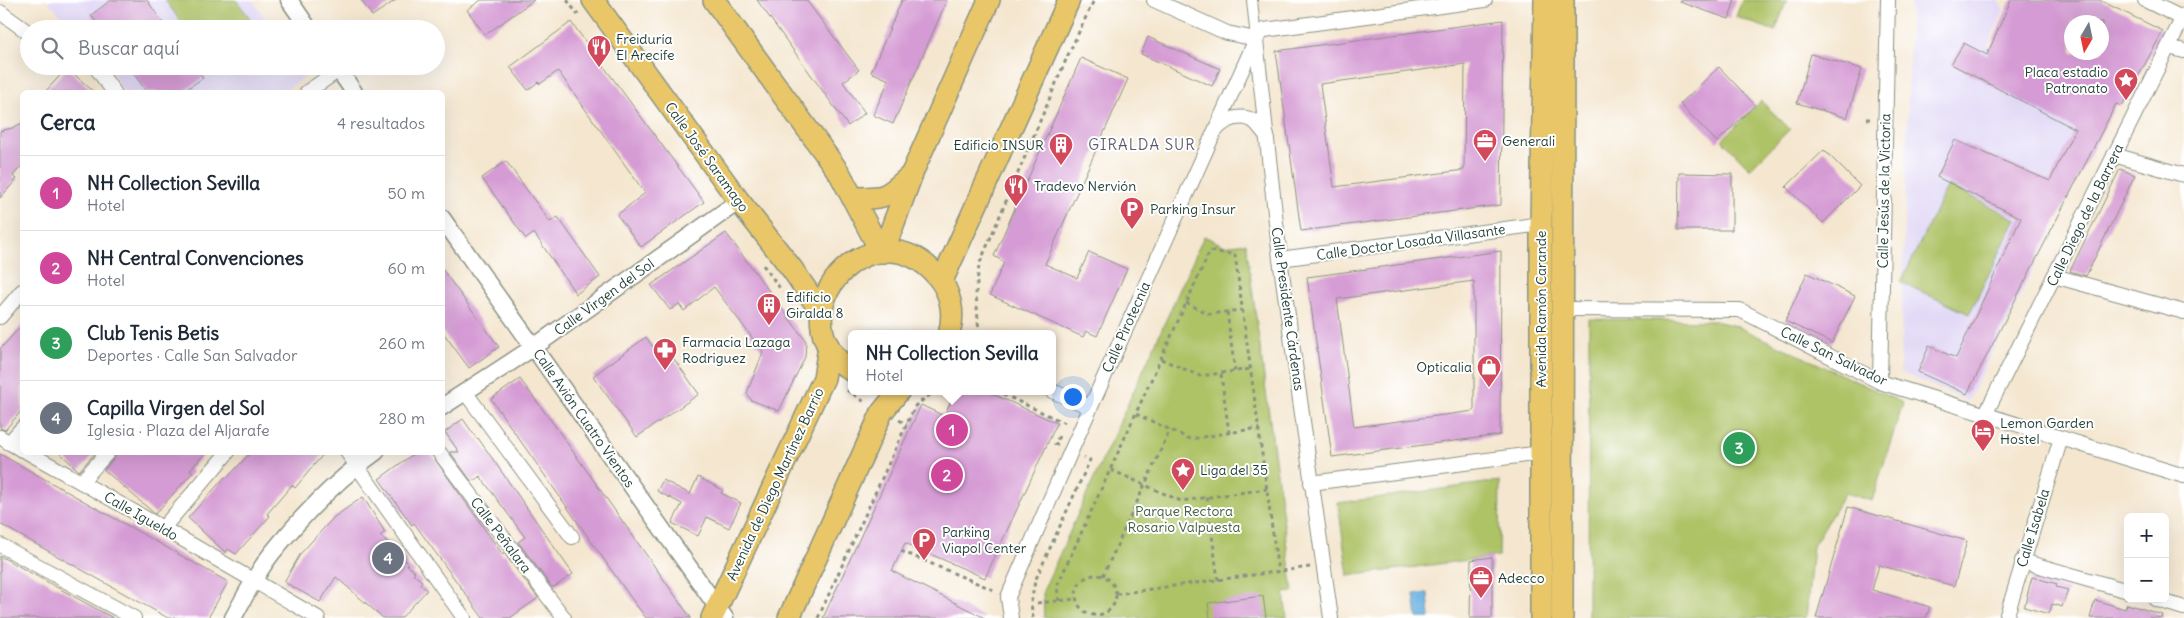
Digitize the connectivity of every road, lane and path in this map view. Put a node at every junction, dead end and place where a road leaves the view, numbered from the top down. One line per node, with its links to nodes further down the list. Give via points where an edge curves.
1 (289, 0): 16 (street)
2 (593, 0): 33 (main road, Calle José Saramago)
3 (714, 0): 32 (main road, via 840,174)
4 (989, 0): 30 (main road)
5 (1069, 0): 39 (main road)
6 (1094, 0): 49 (path, via 979,265 976,293)
7 (1154, 0): 18 (street, via 1227,33)
8 (1252, 0): 18 (street, Calle Presidente Cárdenas)
9 (1485, 0): 18 (street, via 1264,30)
10 (1545, 0): 35 (main road, Avenida Ramón Carande)
11 (1563, 0): 42 (main road, Avenida Ramón Carande)
12 (1888, 0): 57 (street, Calle Jesús de la Victoria)
13 (2145, 0): 15 (street)
14 (0, 12): 17 (street)
15 (2183, 16): 19 (street, Calle Diego de la Barrera)
16 (303, 20)
17 (20, 26)
18 (1256, 39): 27 (street, Calle Pirotecnia); 28 (street, Calle Presidente Cárdenas)
19 (2169, 47): 20 (street); 29 (street, Calle Diego de la Barrera)
20 (2184, 51)
21 (102, 75): 24 (street)
22 (328, 75): 25 (street)
23 (342, 75): 26 (street)
24 (113, 90)
25 (310, 90)
26 (353, 90)
27 (1214, 132): 28 (street, via 1222,123 1243,117 1255,122); 64 (street, Calle Pirotecnia)
28 (1267, 136): 37 (street, Calle Presidente Cárdenas)
29 (2114, 155): 31 (street); 38 (street, Calle Diego de la Barrera)
30 (912, 174): 32 (main road, via 893,192 880,198); 36 (main road)
31 (2184, 175)
32 (853, 198): 36 (main road)
33 (739, 201): 46 (main road, Calle José Saramago); 50 (street, Calle Virgen del Sol)
34 (445, 222): 50 (street, Calle Avión Cuatro Vientos)
35 (1541, 224): 37 (street, Calle Doctor Losada Villasante); 75 (main road, Avenida Ramón Carande)
36 (882, 252): 39 (main road, via 898,252 915,258); 46 (main road, via 856,259 840,271 828,287)
37 (1280, 259): 86 (street, Calle Presidente Cárdenas)
38 (2054, 276): 45 (street); 66 (street, Calle Diego de la Barrera)
39 (942, 281): 48 (main road, via 952,311)
40 (20, 293): 47 (street)
41 (1186, 303): 43 (path, via 1210,251 1235,255); 44 (path, via 1209,314); 52 (path)
42 (1564, 309): 57 (street, Calle San Salvador, via 1740,310); 122 (main road, Avenida Ramón Carande)
43 (1242, 310): 44 (path); 54 (path)
44 (1227, 312): 55 (path)
45 (2184, 312)
46 (822, 313): 51 (main road)
47 (0, 317)
48 (950, 330)
49 (979, 330)
50 (534, 347): 58 (street, Calle Virgen del Sol); 110 (street, Calle Avión Cuatro Vientos)
51 (829, 347): 53 (main road); 110 (main road, Avenida de Diego Martínez Barrio, via 824,378)
52 (1161, 359): 56 (path, via 1200,376); 65 (path)
53 (848, 368)
54 (1251, 370): 55 (path); 67 (path)
55 (1235, 372): 56 (path)
56 (1220, 374): 70 (path)
57 (1880, 382): 66 (street, Calle San Salvador)
58 (465, 392): 63 (street, Calle Virgen del Sol); 93 (street)
59 (1056, 393): 64 (street)
60 (896, 395): 116 (main road, via 882,412)
61 (930, 395): 91 (path, via 915,406)
62 (1005, 395): 73 (path, via 1065,423 1056,444)
63 (445, 406)
64 (1090, 408): 104 (street, Calle Pirotecnia)
65 (1136, 414): 69 (path); 83 (path)
66 (1985, 415): 71 (street, Calle San Salvador)
67 (1259, 428): 70 (path); 88 (path)
68 (20, 429): 72 (street)
69 (1170, 430): 70 (path, via 1190,439); 87 (path)
70 (1229, 433)
71 (2061, 438): 84 (street, Calle San Salvador); 96 (street, Calle Isabela)
72 (4, 440): 74 (street)
73 (1060, 446)
74 (20, 449)
75 (1541, 453): 86 (street); 121 (main road, Avenida Ramón Carande)
76 (32, 455): 85 (street, Calle Igueldo)
77 (105, 455): 85 (street)
78 (225, 455): 90 (street)
79 (366, 455): 82 (street)
80 (441, 455): 115 (street, Calle Peñalara)
81 (1080, 455): 119 (path, via 1090,460 1036,581 1031,602)
82 (352, 459): 101 (street, via 331,488 272,554); 114 (street)
83 (1111, 470): 87 (path); 106 (path, via 1057,586)
84 (2184, 476)
85 (81, 482): 90 (street, Calle Igueldo)
86 (1311, 483): 97 (street, Calle Presidente Cárdenas)
87 (1145, 485): 89 (path, via 1181,501); 99 (path)
88 (1267, 489): 89 (path); 98 (path)
89 (1207, 497): 100 (path)
90 (163, 528): 101 (street, Calle Igueldo)
91 (857, 532): 92 (path); 117 (path)
92 (862, 534)
93 (572, 536)
94 (0, 545): 111 (street)
95 (902, 551): 104 (path)
96 (2022, 561): 102 (street); 123 (street, Calle Isabela)
97 (1323, 564): 98 (path); 120 (street, Calle Presidente Cárdenas)
98 (1278, 572): 100 (path)
99 (1103, 576): 103 (path, via 1110,580); 105 (path, via 1086,577 1076,590)
100 (1218, 580): 103 (path)
101 (253, 582): 112 (street); 113 (street, Calle Igueldo)
102 (2124, 590)
103 (1116, 594): 105 (path, via 1112,608 1098,615 1084,612)
104 (1008, 596): 118 (street)
105 (1076, 599): 106 (path)
106 (1059, 602): 107 (path)
107 (1037, 603)
108 (2167, 603): 109 (street)
109 (2181, 608)
110 (718, 614)
111 (134, 618)
112 (233, 618)
113 (318, 618)
114 (464, 618)
115 (564, 618)
116 (789, 618)
117 (818, 618)
118 (1011, 618)
119 (1033, 618)
120 (1330, 618)
121 (1541, 618)
122 (1562, 618)
123 (2006, 618)

